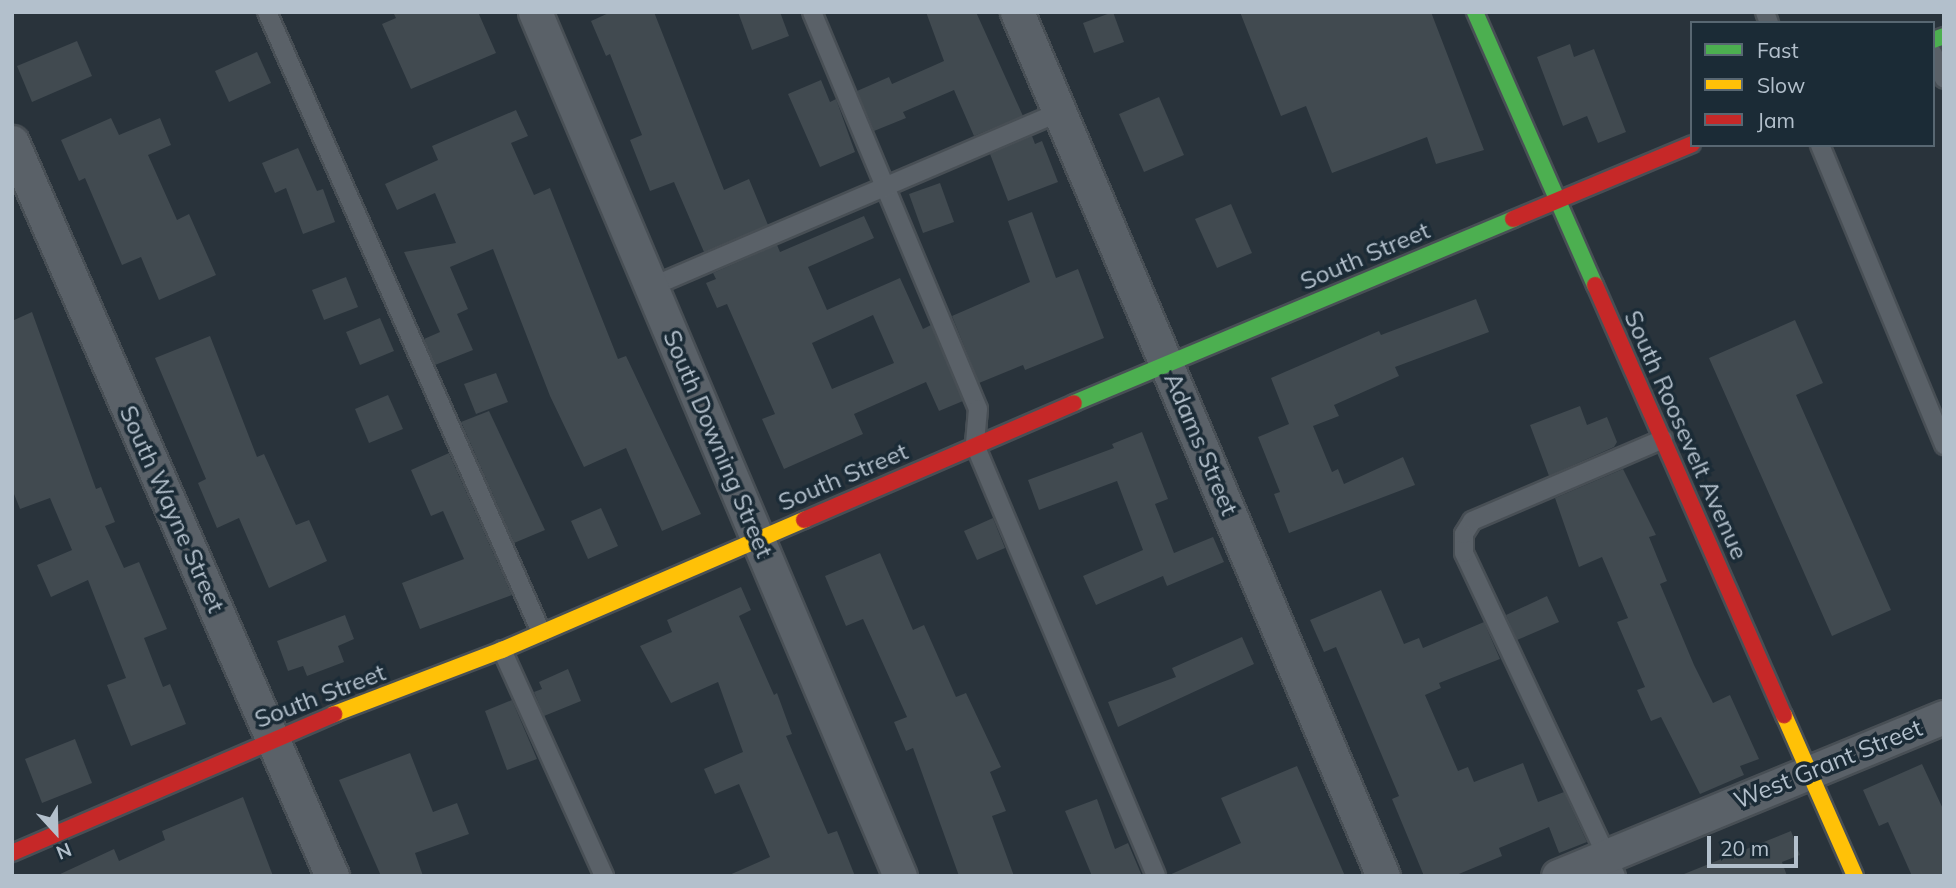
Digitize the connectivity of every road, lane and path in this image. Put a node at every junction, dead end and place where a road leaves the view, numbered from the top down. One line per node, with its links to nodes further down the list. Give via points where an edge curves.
1 (267, 12): 20 (lane)
2 (535, 12): 14 (street, South Downing Street)
3 (812, 12): 12 (lane)
4 (1017, 12): 8 (street, Adams Street)
5 (1475, 12): 13 (street, South Roosevelt Avenue)
6 (1935, 59): 7 (lane)
7 (1944, 79)
8 (1060, 112): 12 (lane); 15 (street, Adams Street)
9 (12, 142): 23 (street, South Wayne Street)
10 (1690, 145): 13 (street, South Street)
11 (1821, 147): 18 (lane)
12 (884, 186): 14 (lane); 17 (lane, via 978,409)
13 (1559, 200): 15 (street, South Street); 16 (street, South Roosevelt Avenue)
14 (651, 286): 19 (street, South Downing Street)
15 (1167, 363): 17 (street, South Street); 31 (street, Adams Street)
16 (1663, 439): 24 (street, South Roosevelt Avenue); 26 (lane, via 1472,521 1464,534 1464,553)
17 (975, 445): 19 (street, South Street); 30 (lane)
18 (1944, 445)
19 (757, 538): 20 (street, South Street); 29 (street, South Downing Street)
20 (541, 632): 21 (street, South Street)
21 (502, 650): 23 (street, South Street); 28 (lane)
22 (1944, 717): 24 (street, West Grant Street)
23 (272, 738): 25 (street, South Street); 27 (street, South Wayne Street)
24 (1808, 772): 26 (street, West Grant Street); 33 (street, South Roosevelt Avenue)
25 (12, 853)
26 (1612, 865): 32 (street, West Grant Street)
27 (332, 876)
28 (604, 876)
29 (900, 876)
30 (1156, 876)
31 (1383, 876)
32 (1558, 876)
33 (1855, 876)

